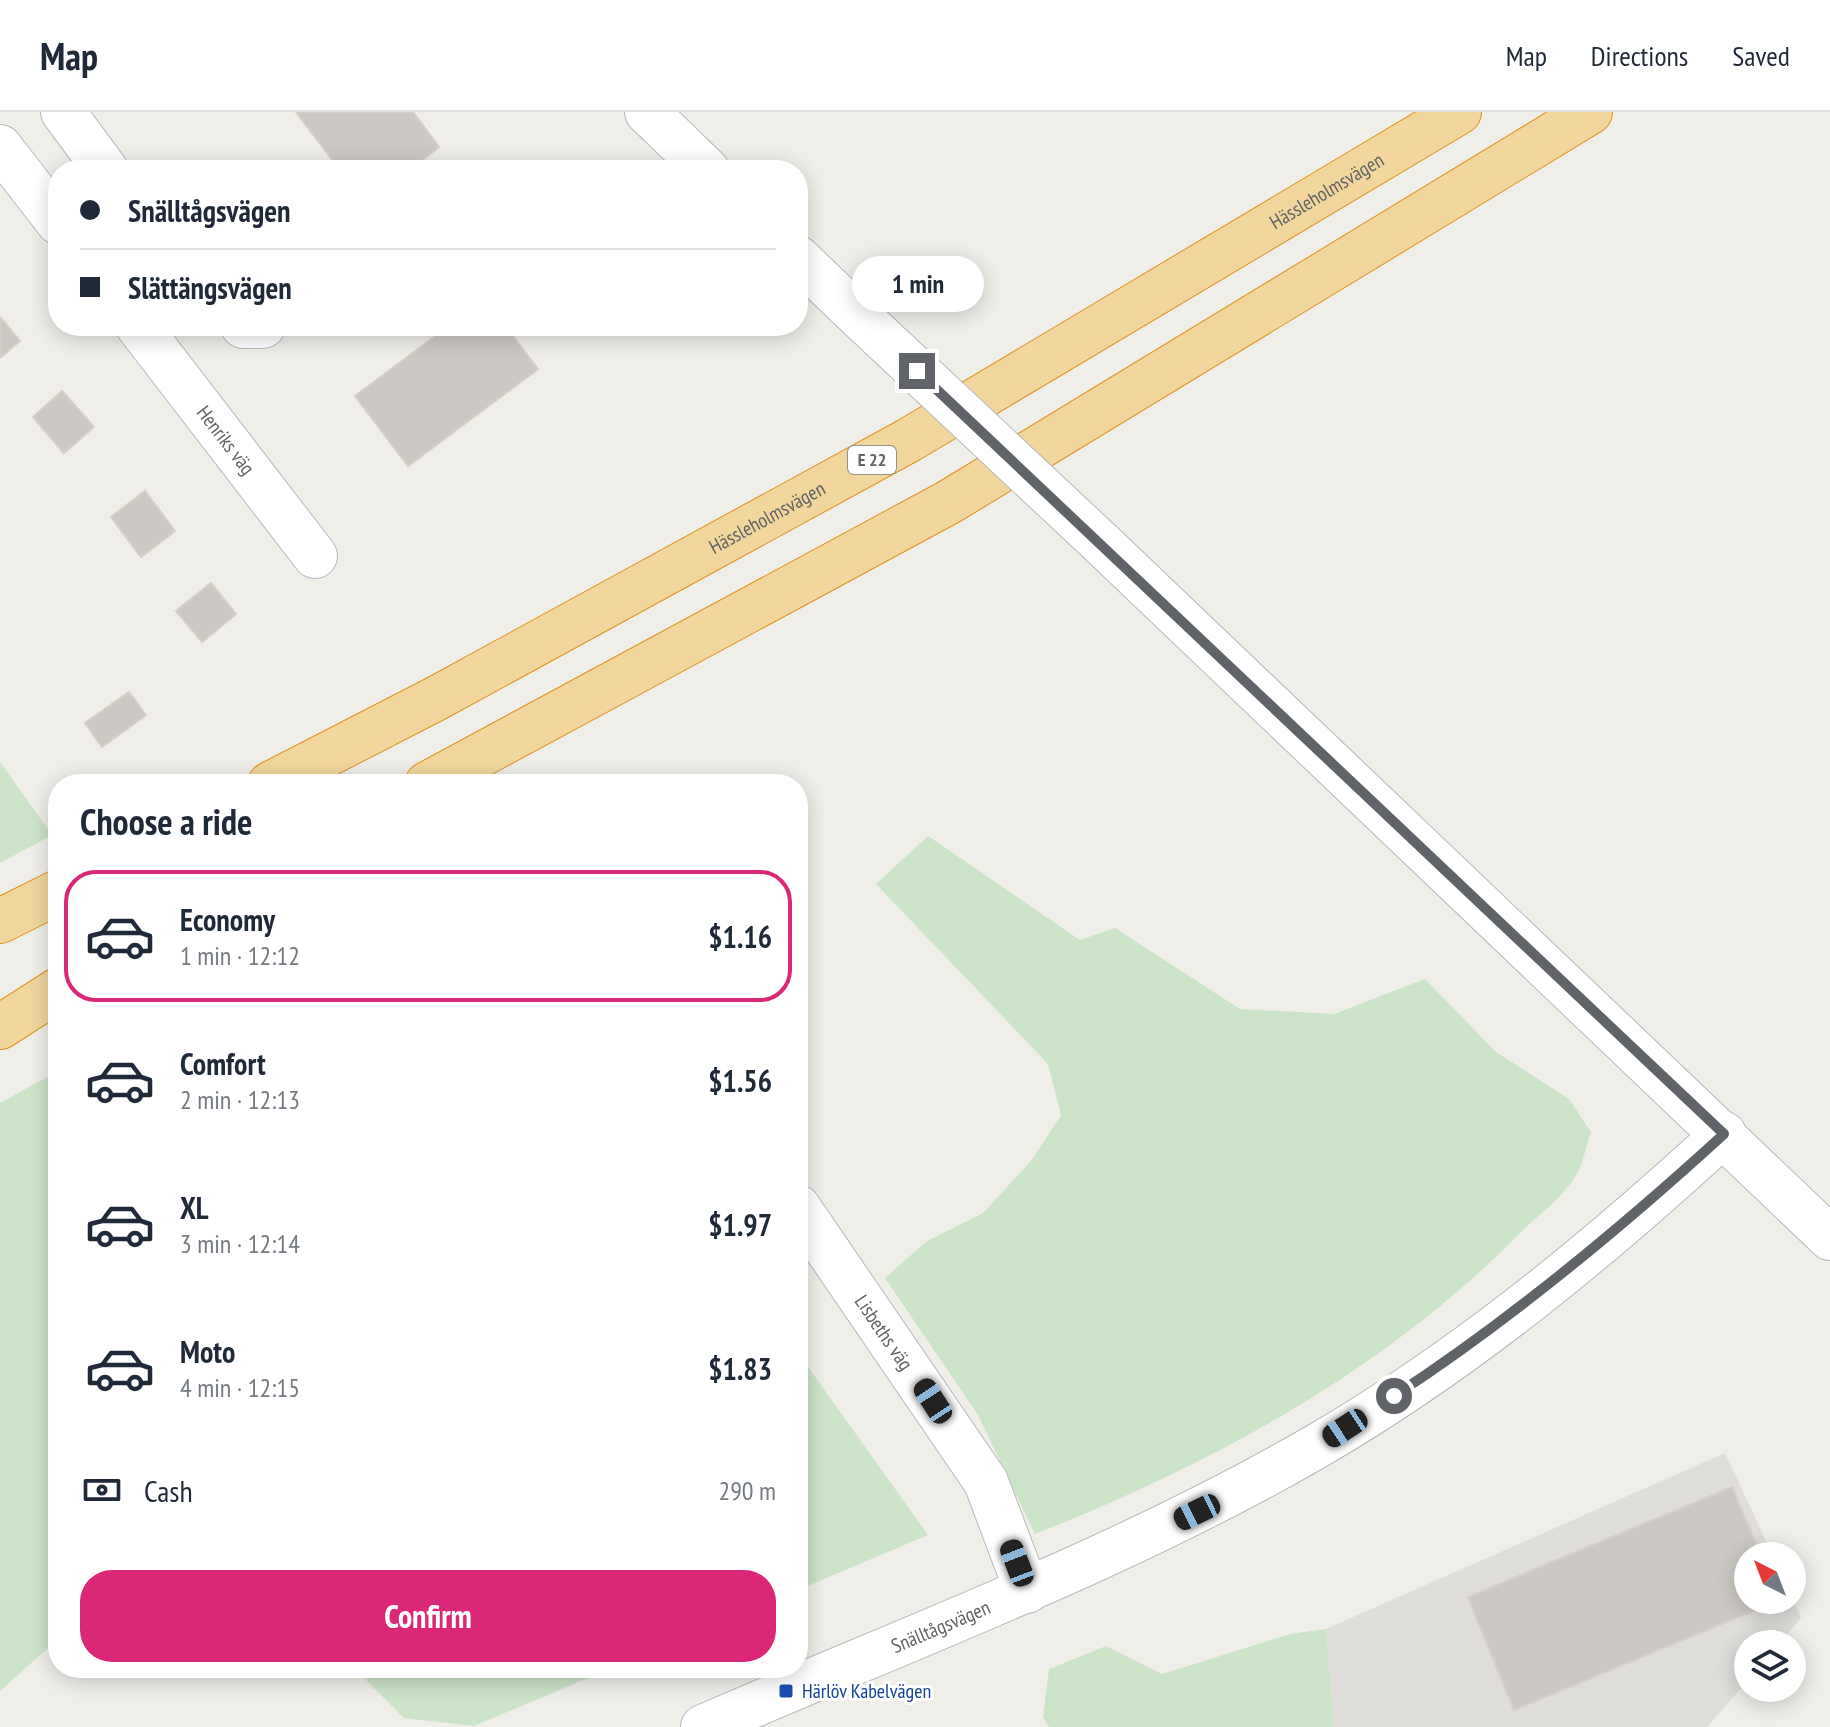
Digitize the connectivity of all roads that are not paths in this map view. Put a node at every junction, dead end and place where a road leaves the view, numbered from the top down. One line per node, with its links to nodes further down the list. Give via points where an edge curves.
1 (63, 112): 6 (street)
2 (647, 112): 7 (street)
3 (1459, 112): 12 (highway, Hässleholmsvägen / E 22, via 909,440)
4 (1590, 112): 13 (highway, via 949,502)
5 (0, 147): 8 (street)
6 (99, 160)
7 (697, 160)
8 (48, 209)
9 (808, 268): 20 (street, bridge)
10 (146, 336): 11 (street, Henriks väg)
11 (315, 556)
12 (289, 774)
13 (446, 774)
14 (48, 897): 15 (highway)
15 (0, 921)
16 (48, 977): 18 (highway)
17 (48, 996): 19 (highway)
18 (0, 1001)
19 (0, 1027)
20 (1724, 1134): 22 (street); 23 (street, Snälltågsvägen, via 1547,1287 1432,1372 1320,1445 1197,1512)
21 (808, 1222): 23 (street, Lisbeths väg, via 986,1482)
22 (1830, 1238)
23 (1027, 1591): 24 (street, Snälltågsvägen)
24 (703, 1727)

